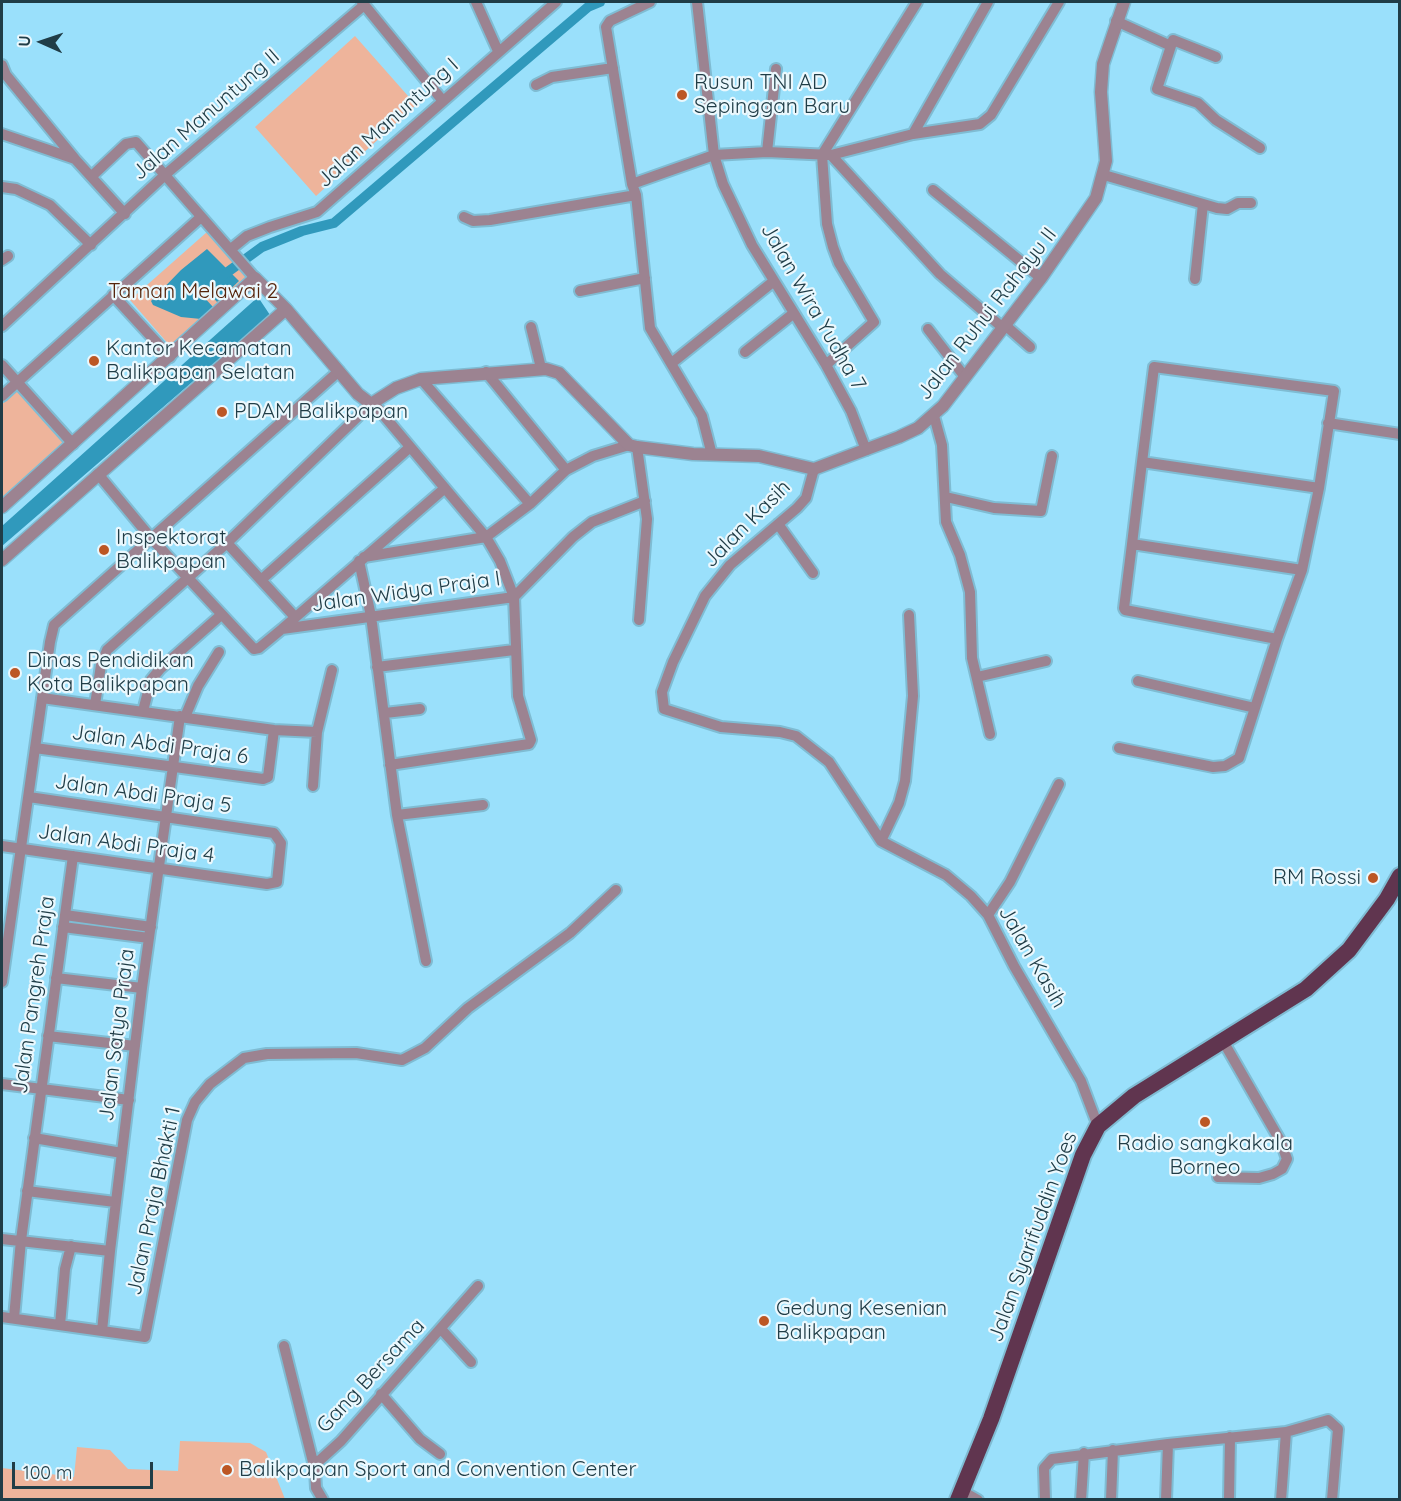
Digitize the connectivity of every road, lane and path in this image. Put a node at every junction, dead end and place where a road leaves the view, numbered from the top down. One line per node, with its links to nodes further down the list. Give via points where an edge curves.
1 (476, 2): 13 (street)
2 (556, 2): 10 (street, Jalan Manuntung I)
3 (650, 2): 15 (street, via 607,24)
4 (697, 2): 24 (street, Jalan Wira Yudha 7)
5 (917, 2): 25 (street)
6 (988, 2): 21 (street)
7 (1059, 2): 21 (street, via 986,120 967,127)
8 (1124, 2): 11 (street, Jalan Ruhui Rahayu II)
9 (363, 4): 19 (street); 27 (street, Jalan Manuntung II)
10 (542, 6): 13 (street, Jalan Manuntung I)
11 (1116, 21): 12 (street); 28 (street, Jalan Ruhui Rahayu II, via 1105,51 1101,80)
12 (1171, 46): 14 (street, via 1173,40); 22 (street, via 1157,89 1198,103 1216,120)
13 (498, 51): 19 (street, Jalan Manuntung I)
14 (1216, 57)
15 (613, 68): 18 (street, via 552,78); 30 (street)
16 (776, 69): 23 (street)
17 (3, 72): 26 (street)
18 (536, 85)
19 (443, 101): 40 (street, Jalan Manuntung I, via 317,212 270,226 247,236)
20 (2, 134): 26 (street)
21 (913, 134): 25 (street)
22 (1260, 148)
23 (766, 152): 24 (street); 25 (street)
24 (714, 155): 30 (street); 45 (street, Jalan Wira Yudha 7, via 752,245)
25 (826, 155): 52 (street, via 940,274); 59 (street, via 827,224 833,247 874,322)
26 (75, 159): 29 (street)
27 (166, 174): 29 (street, via 136,142 131,142); 36 (street, Jalan Manuntung II); 37 (street)
28 (1104, 175): 35 (street); 43 (street, Jalan Ruhui Rahayu II, via 1087,215)
29 (92, 176): 36 (street)
30 (632, 184): 33 (street)
31 (2, 187): 39 (street, via 24,192 50,205)
32 (933, 190): 43 (street)
33 (636, 195): 38 (street, via 490,220); 42 (street)
34 (1251, 203): 35 (street, via 1223,209)
35 (1203, 204): 44 (street)
36 (125, 214): 39 (street, Jalan Manuntung II)
37 (201, 217): 40 (street); 47 (street)
38 (464, 217)
39 (91, 245): 50 (street, Jalan Manuntung II)
40 (231, 249): 41 (street)
41 (253, 276): 48 (street); 56 (street)
42 (645, 278): 46 (street); 57 (street, via 650,328)
43 (1041, 278): 52 (street, Jalan Ruhui Rahayu II)
44 (1195, 279)
45 (774, 281): 49 (street, Jalan Wira Yudha 7); 57 (street)
46 (580, 291)
47 (117, 292): 56 (street); 65 (street)
48 (283, 306): 61 (street); 80 (street)
49 (794, 313): 55 (street); 59 (street, Jalan Wira Yudha 7)
50 (2, 326)
51 (531, 327): 60 (street)
52 (1004, 327): 54 (street); 63 (street, Jalan Ruhui Rahayu II)
53 (928, 329): 63 (street)
54 (1030, 346)
55 (745, 352)
56 (170, 357): 71 (street)
57 (673, 362): 75 (street, via 702,416)
58 (2, 365): 65 (street)
59 (826, 365): 74 (street, Jalan Wira Yudha 7)
60 (541, 368): 62 (street); 72 (street, via 559,373)
61 (339, 370): 67 (street, via 358,394); 89 (street)
62 (486, 372): 64 (street); 79 (street)
63 (965, 377): 68 (street, Jalan Ruhui Rahayu II)
64 (421, 379): 67 (street, via 396,388); 85 (street)
65 (16, 382): 66 (street); 71 (street)
66 (2, 396)
67 (373, 404): 73 (street); 90 (street)
68 (933, 417): 74 (street, Jalan Ruhui Rahayu II, via 918,428); 83 (street, via 942,445)
69 (1328, 423): 70 (street); 77 (street, via 1333,390 1156,365); 82 (street)
70 (1400, 434)
71 (73, 444): 86 (street)
72 (633, 446): 75 (street); 79 (street, via 593,456); 84 (street)
73 (409, 448): 81 (street); 97 (street)
74 (866, 450): 78 (street, Jalan Ruhui Rahayu II)
75 (712, 455): 78 (street, via 759,456)
76 (1052, 456): 83 (street, via 1041,511 994,508)
77 (1142, 462): 82 (street); 91 (street)
78 (814, 469): 87 (street, Jalan Kasih, via 806,498)
79 (566, 470): 85 (street)
80 (98, 474): 89 (street); 93 (street)
81 (445, 488): 88 (street); 92 (street)
82 (1318, 488): 94 (street)
83 (946, 497): 111 (street, via 946,522 970,592 970,638)
84 (645, 501): 98 (street, Jalan Widya Praja I, via 592,522); 103 (street)
85 (530, 504): 88 (street)
86 (2, 507)
87 (778, 524): 95 (street); 133 (street, Jalan Kasih, via 730,565 705,596 662,692 664,709 721,727 796,736 829,762)
88 (486, 537): 92 (street); 98 (street)
89 (151, 538): 96 (street); 113 (street, via 54,625)
90 (227, 543): 96 (street); 97 (street)
91 (1132, 544): 94 (street); 105 (street, via 1125,610)
92 (362, 559): 101 (street); 102 (street)
93 (2, 560)
94 (1302, 570): 105 (street)
95 (813, 573)
96 (187, 577): 99 (street); 114 (street, via 107,650)
97 (261, 580): 102 (street)
98 (514, 597): 101 (street, Jalan Widya Praja I); 106 (street)
99 (221, 615): 104 (street, via 254,649); 117 (street, via 151,680)
100 (909, 615): 133 (street, via 913,696 905,781)
101 (371, 616): 104 (street, Jalan Widya Praja I); 109 (street)
102 (295, 617): 104 (street)
103 (639, 620)
104 (282, 629)
105 (1277, 639): 115 (street)
106 (514, 650): 109 (street); 125 (street, via 518,696 529,744)
107 (219, 652): 119 (street, Jalan Satya Praja)
108 (1046, 661): 111 (street)
109 (377, 668): 118 (street)
110 (332, 670): 121 (street)
111 (977, 677): 122 (street)
112 (1138, 681): 115 (street)
113 (42, 698): 114 (street); 123 (street)
114 (95, 705): 117 (street)
115 (1255, 708): 124 (street, via 1239,758 1225,766)
116 (420, 709): 118 (street)
117 (143, 711): 119 (street)
118 (385, 713): 125 (street)
119 (182, 716): 120 (street); 126 (street, Jalan Satya Praja)
120 (274, 730): 121 (street); 126 (street, Jalan Abdi Praja 6, via 266,778)
121 (317, 732): 128 (street)
122 (990, 734)
123 (35, 748): 126 (street, Jalan Abdi Praja 6); 129 (street)
124 (1119, 748)
125 (390, 765): 131 (street)
126 (173, 767): 132 (street, Jalan Satya Praja)
127 (1059, 784): 142 (street, via 1010,882)
128 (313, 786)
129 (28, 797): 132 (street, Jalan Abdi Praja 5); 135 (street)
130 (483, 805): 131 (street)
131 (397, 815): 145 (street)
132 (166, 819): 137 (street, Jalan Satya Praja); 139 (street, Jalan Abdi Praja 5, via 274,833 281,839 277,882)
133 (881, 841): 142 (street, Jalan Kasih, via 946,875)
134 (2, 846): 135 (street, Jalan Abdi Praja 4)
135 (22, 848): 136 (street, Jalan Abdi Praja 4); 147 (street)
136 (73, 856): 137 (street, Jalan Abdi Praja 4); 141 (street, Jalan Pangreh Praja)
137 (159, 868): 139 (street, Jalan Abdi Praja 4); 144 (street, Jalan Satya Praja)
138 (1400, 876): 150 (highway, Jalan Syarifuddin Yoes, via 1349,950 1326,972)
139 (246, 880)
140 (616, 890): 170 (street, Jalan Praja Bhakti 1, via 546,952 468,1008 424,1048 402,1060 356,1053 267,1054 244,1058 224,1071 195,1102 187,1120 146,1337)
141 (65, 915): 143 (street, Jalan Pangreh Praja); 144 (street)
142 (988, 915): 155 (street, Jalan Kasih, via 1081,1081)
143 (63, 927): 144 (street); 146 (street, Jalan Pangreh Praja)
144 (150, 933): 148 (street, Jalan Satya Praja)
145 (426, 961)
146 (56, 978): 148 (street); 149 (street, Jalan Pangreh Praja)
147 (2, 981)
148 (142, 988): 151 (street, Jalan Satya Praja)
149 (48, 1036): 151 (street); 153 (street, Jalan Pangreh Praja)
150 (1223, 1041): 155 (highway, Jalan Syarifuddin Yoes, via 1134,1096); 158 (street, via 1287,1159 1282,1169 1259,1178)
151 (135, 1046): 154 (street, Jalan Satya Praja)
152 (2, 1084): 153 (street)
153 (41, 1088): 154 (street); 156 (street, Jalan Pangreh Praja)
154 (129, 1100): 157 (street, Jalan Satya Praja)
155 (1098, 1126): 181 (highway, Jalan Syarifuddin Yoes, via 1083,1155 991,1419)
156 (34, 1138): 157 (street); 159 (street, Jalan Pangreh Praja)
157 (122, 1153): 160 (street, Jalan Satya Praja)
158 (1218, 1177)
159 (27, 1191): 160 (street); 162 (street, Jalan Pangreh Praja)
160 (115, 1202): 164 (street, Jalan Satya Praja)
161 (2, 1239): 162 (street)
162 (21, 1240): 163 (street); 167 (street, Jalan Pangreh Praja)
163 (71, 1246): 164 (street); 168 (street)
164 (110, 1251): 170 (street, Jalan Satya Praja)
165 (478, 1286): 169 (street, Gang Bersama)
166 (2, 1317): 167 (street, Jalan Praja Bhakti 1)
167 (14, 1318): 168 (street, Jalan Praja Bhakti 1)
168 (60, 1325): 170 (street, Jalan Praja Bhakti 1)
169 (441, 1329): 172 (street); 173 (street, Gang Bersama)
170 (102, 1331)
171 (284, 1346): 180 (street)
172 (471, 1362)
173 (381, 1394): 179 (street, via 420,1439); 180 (street, Gang Bersama)
174 (1286, 1432): 175 (street); 189 (street); 190 (street, via 1328,1420 1338,1429)
175 (1230, 1437): 176 (street); 188 (street)
176 (1168, 1444): 177 (street); 187 (street)
177 (1113, 1450): 178 (street); 186 (street)
178 (1084, 1453): 184 (street, via 1047,1462); 185 (street)
179 (440, 1454)
180 (315, 1470): 182 (street, via 316,1488)
181 (960, 1495): 183 (street)
182 (322, 1500)
183 (978, 1500)
184 (1045, 1500)
185 (1081, 1500)
186 (1111, 1500)
187 (1166, 1500)
188 (1229, 1500)
189 (1281, 1500)
190 (1332, 1500)

